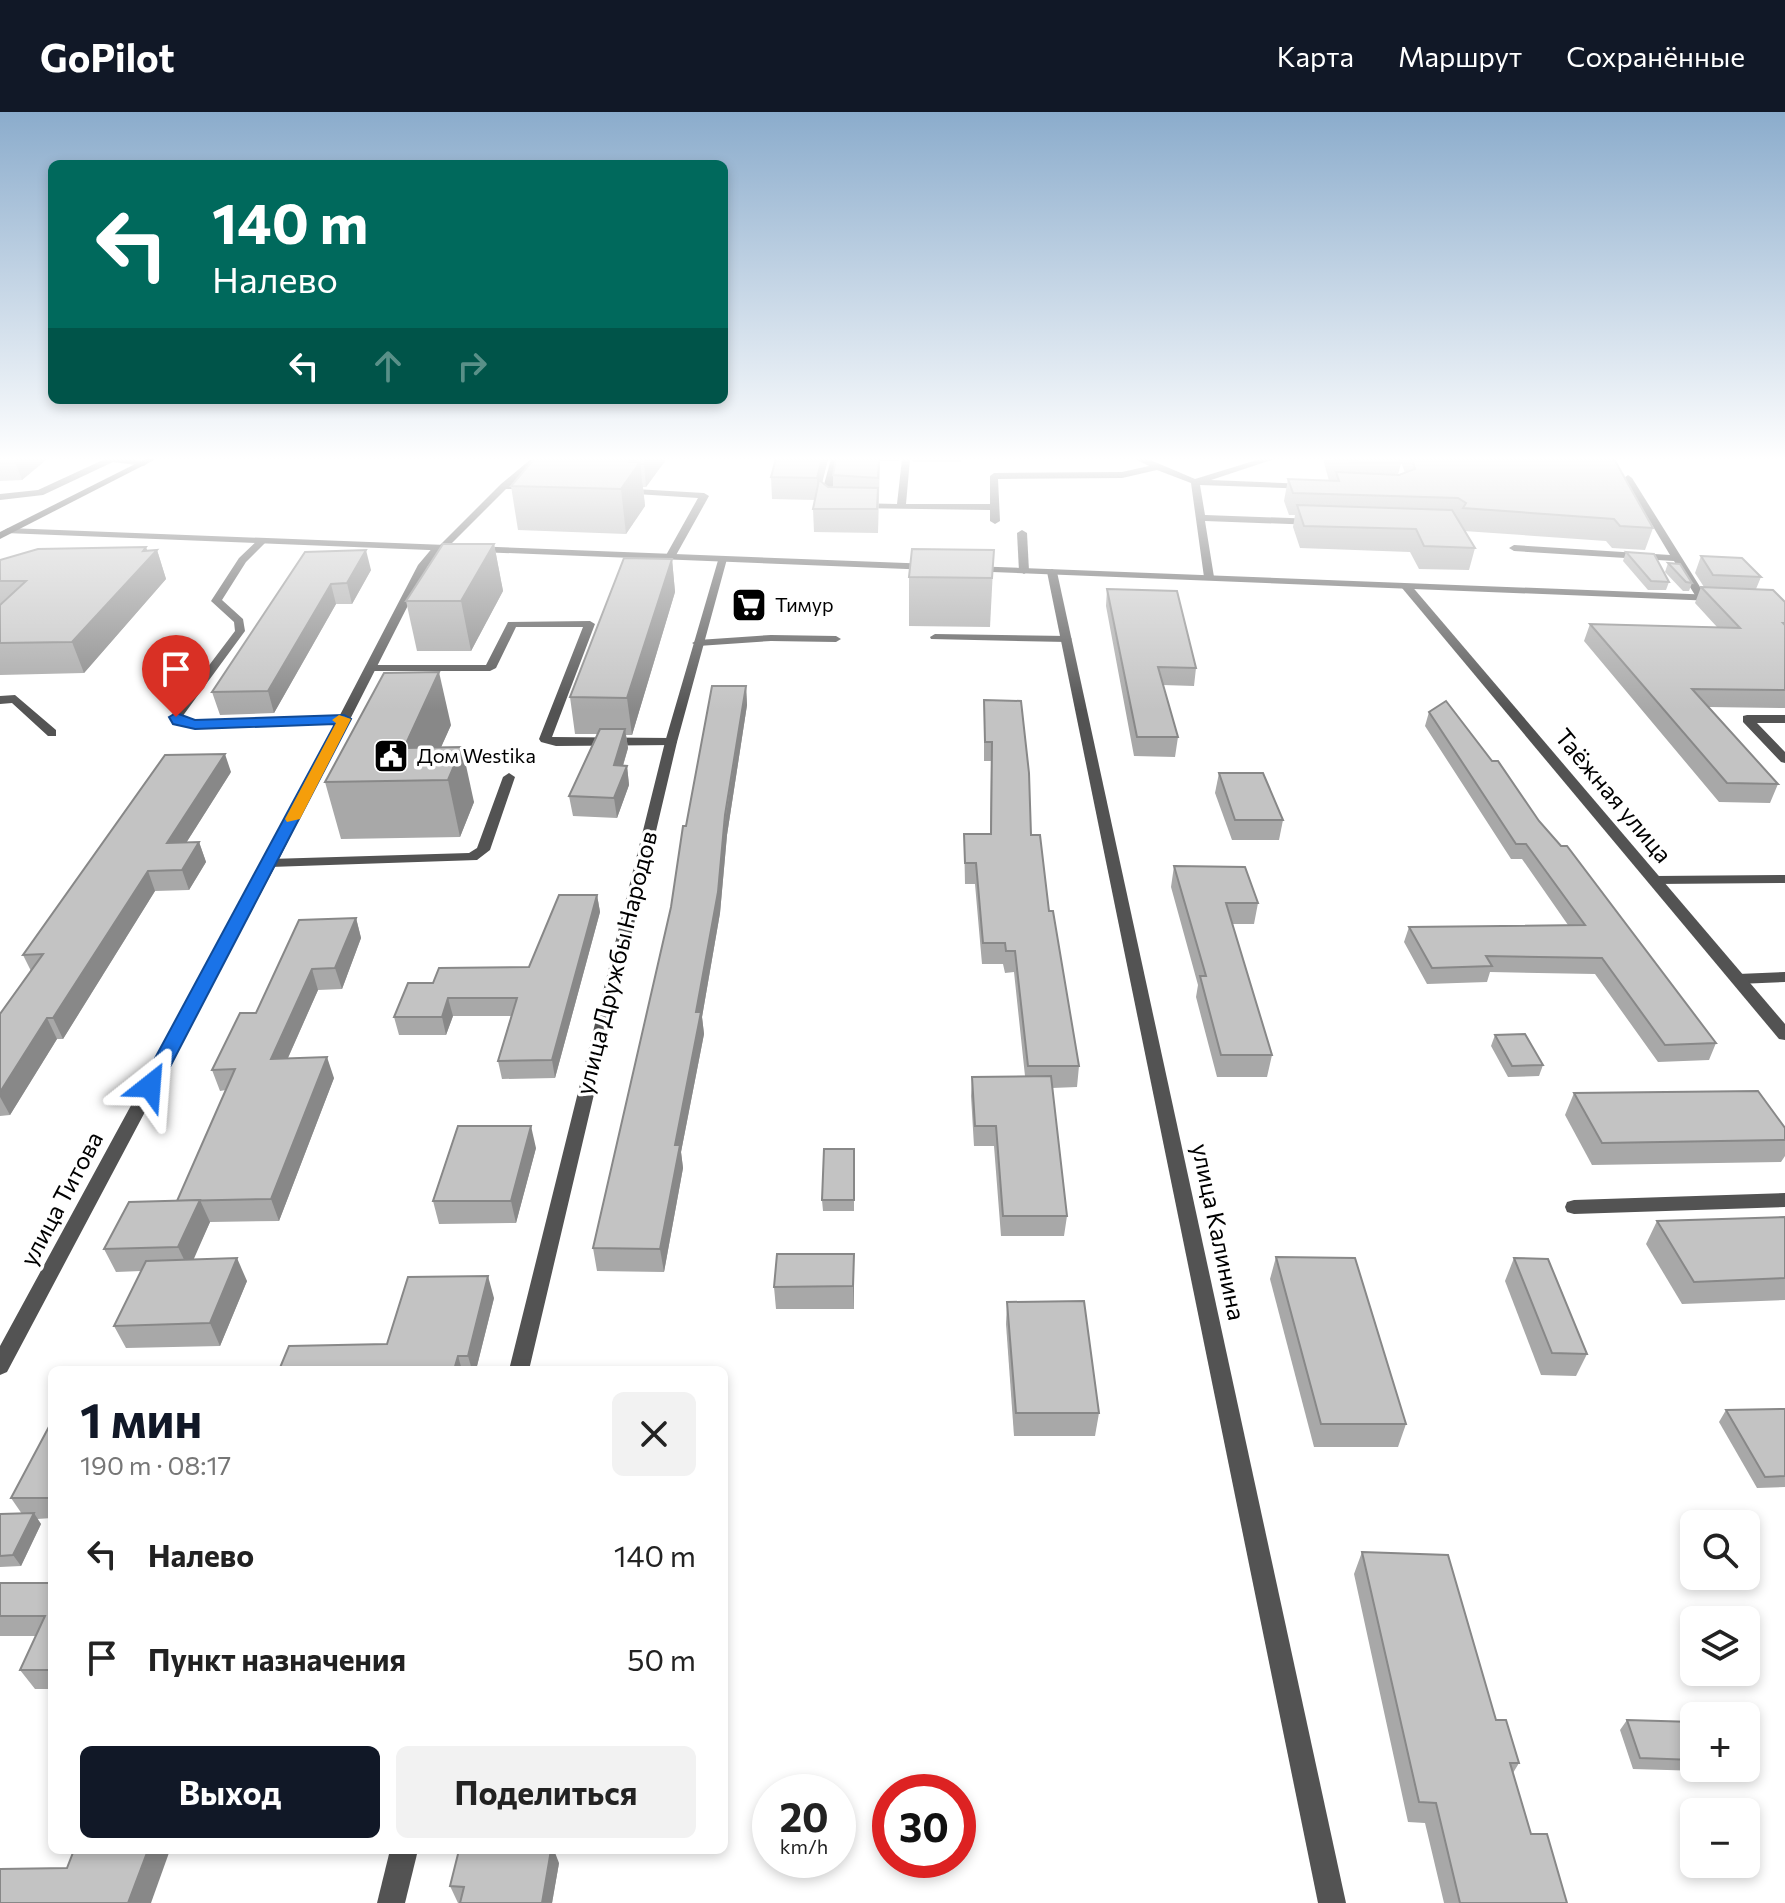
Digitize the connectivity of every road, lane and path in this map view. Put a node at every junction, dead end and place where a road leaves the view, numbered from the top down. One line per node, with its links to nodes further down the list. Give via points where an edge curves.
1 (260, 543): 27 (street, via 242,560 216,601 239,621 240,631 176,717 195,724)
2 (302, 543): 8 (street)
3 (446, 543): 8 (street, улица Титова)
4 (678, 543): 10 (street)
5 (1023, 543): 15 (street)
6 (1203, 543): 17 (street)
7 (1666, 543): 11 (street)
8 (440, 548): 10 (street); 25 (street, улица Титова, via 423,565)
9 (1514, 548): 11 (street)
10 (670, 557): 12 (street)
11 (1675, 558): 19 (street)
12 (722, 559): 13 (street); 24 (street, улица Дружбы Народов)
13 (937, 567)
14 (953, 568): 15 (street)
15 (1024, 571): 16 (street)
16 (1052, 572): 17 (street); 23 (street, улица Калинина)
17 (1209, 577): 18 (street)
18 (1406, 586): 19 (street); 35 (street, Таёжная улица)
19 (1702, 598): 20 (street)
20 (1730, 599)
21 (935, 637): 23 (street)
22 (836, 639): 24 (street)
23 (1067, 639): 45 (street, улица Калинина)
24 (698, 643): 30 (street, улица Дружбы Народов)
25 (371, 668): 27 (street, улица Титова); 30 (street, via 490,668 512,624 590,624 545,739)
26 (0, 700): 29 (street, via 15,699)
27 (344, 719): 33 (street, улица Титова)
28 (1785, 719): 31 (street, via 1747,719)
29 (52, 733)
30 (671, 742): 42 (street, улица Дружбы Народов)
31 (1785, 759)
32 (509, 777): 33 (street, via 483,850 472,857)
33 (270, 863): 41 (street, улица Титова)
34 (1785, 879): 35 (street)
35 (1655, 880): 37 (street, Таёжная улица)
36 (1785, 977): 37 (street)
37 (1738, 979): 38 (street, Таёжная улица)
38 (1785, 1035)
39 (1785, 1200): 40 (street)
40 (1574, 1207)
41 (0, 1366)
42 (520, 1366)
43 (403, 1854): 44 (street)
44 (391, 1903)
45 (1332, 1903)

